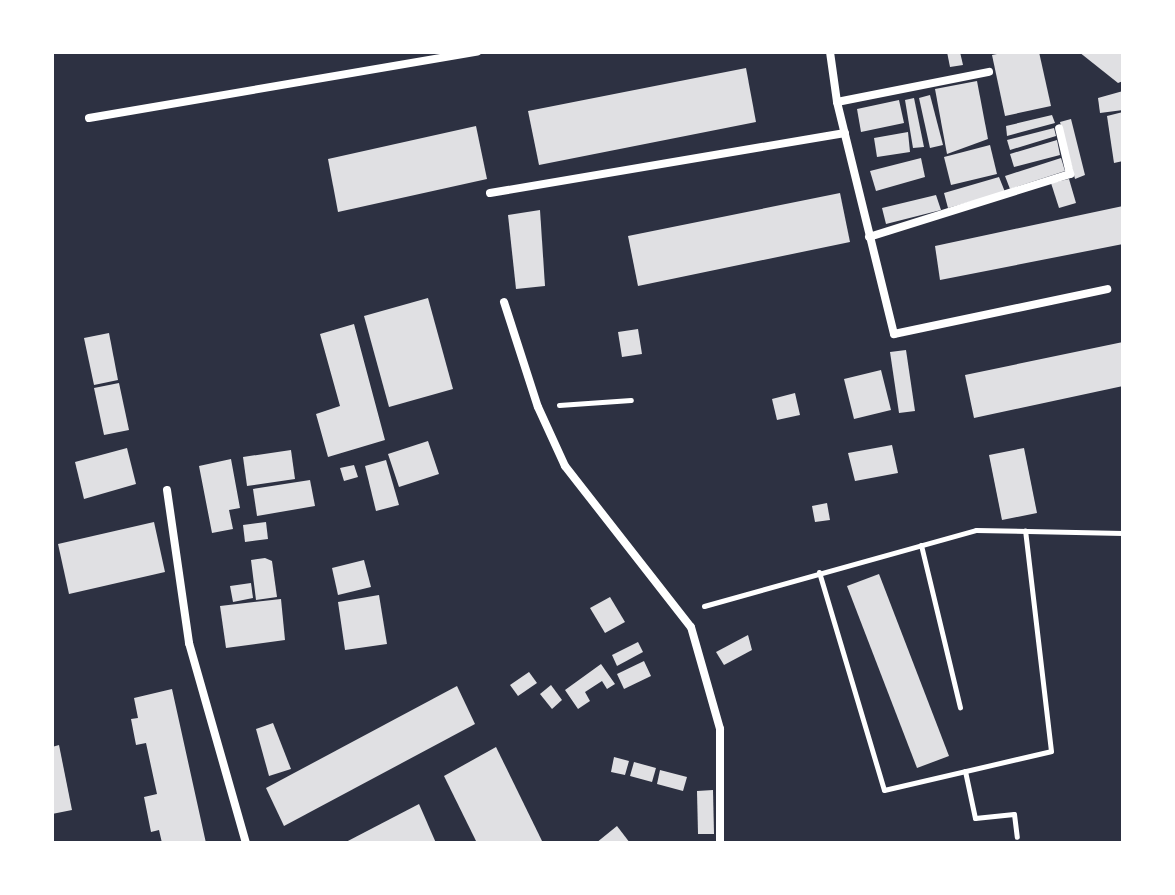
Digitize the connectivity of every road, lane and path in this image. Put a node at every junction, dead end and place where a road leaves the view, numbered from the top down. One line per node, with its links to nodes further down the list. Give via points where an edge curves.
1 (477, 52): 5 (street)
2 (830, 52): 4 (street)
3 (989, 72): 4 (street)
4 (837, 102): 7 (street)
5 (89, 118)
6 (1059, 128): 9 (street, via 1070,174)
7 (845, 133): 8 (street); 9 (street)
8 (490, 193)
9 (869, 237): 10 (street, via 894,334)
10 (1107, 289)
11 (504, 302): 13 (street)
12 (631, 400): 13 (path)
13 (538, 407): 19 (street, via 565,466)
14 (167, 490): 24 (street, via 189,643)
15 (1025, 531): 16 (path); 17 (path, via 976,530); 21 (path, via 1051,751)
16 (1123, 533)
17 (921, 545): 18 (path); 20 (path)
18 (819, 572): 19 (path); 21 (path, via 884,790)
19 (679, 611): 23 (street, via 691,627 720,729)
20 (960, 707)
21 (965, 771): 22 (path, via 975,818 1014,814)
22 (1017, 837)
23 (719, 841): 25 (street)
24 (246, 843)
25 (706, 843)

